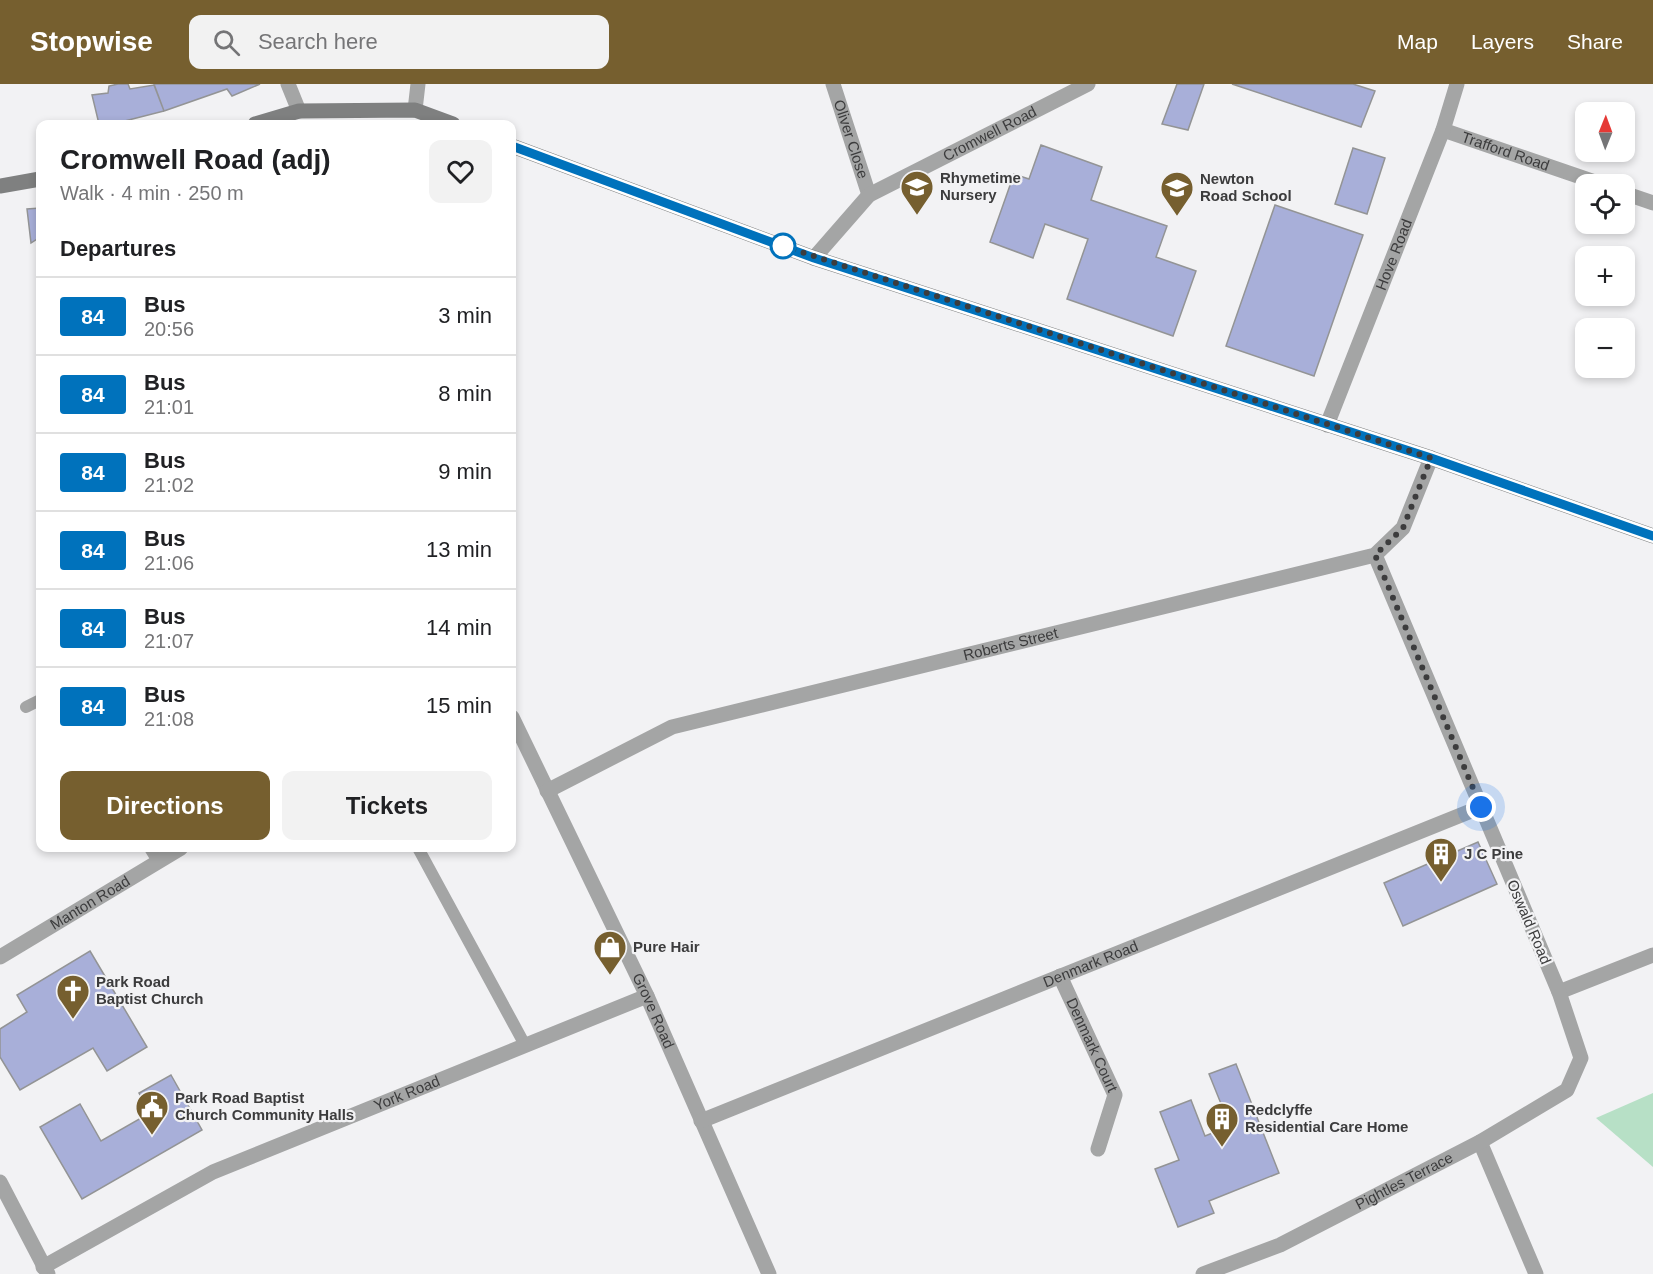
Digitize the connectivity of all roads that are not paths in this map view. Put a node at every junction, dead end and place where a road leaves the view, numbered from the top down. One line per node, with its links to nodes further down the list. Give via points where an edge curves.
1 (288, 84): 7 (street)
2 (418, 84): 6 (street)
3 (832, 84): 15 (street, Oliver Close)
4 (1088, 84): 15 (street, Cromwell Road)
5 (1457, 84): 10 (street, Hove Road)
6 (415, 110): 7 (street); 9 (street)
7 (299, 111): 8 (street)
8 (269, 120)
9 (442, 120)
10 (1443, 130): 12 (street, Trafford Road); 19 (street, Hove Road)
11 (516, 147): 18 (street)
12 (1575, 175)
13 (36, 180): 14 (street)
14 (0, 186)
15 (869, 195): 18 (street, Cromwell Road)
16 (1635, 197): 17 (street)
17 (1653, 203)
18 (814, 258): 19 (street)
19 (1328, 425): 20 (street)
20 (1431, 458): 21 (street); 22 (street, via 1403,528)
21 (1653, 536)
22 (1375, 555): 26 (street, Roberts Street, via 672,727); 27 (street, Oswald Road)
23 (36, 701): 24 (lane)
24 (26, 707)
25 (516, 725): 26 (street, Grove Road)
26 (547, 791): 36 (street, Grove Road)
27 (1481, 807): 34 (street, Denmark Road); 35 (street, Oswald Road)
28 (152, 852): 31 (lane)
29 (174, 852): 31 (street, Manton Road)
30 (420, 852): 37 (lane)
31 (158, 861): 33 (street, Manton Road)
32 (1653, 955): 35 (street)
33 (0, 957)
34 (1060, 976): 39 (street, Denmark Road); 41 (street, Denmark Court, via 1115,1095)
35 (1559, 992): 38 (street, Oswald Road)
36 (646, 996): 37 (street, York Road); 39 (street, Grove Road)
37 (525, 1046): 43 (street, York Road, via 213,1172)
38 (1581, 1058): 40 (street, Pightles Terrace, via 1567,1090)
39 (701, 1121): 44 (street, Grove Road)
40 (1480, 1142): 45 (street, Pightles Terrace, via 1280,1245); 46 (street)
41 (1098, 1149)
42 (0, 1182): 43 (street)
43 (46, 1270)
44 (769, 1274)
45 (1203, 1274)
46 (1536, 1274)

